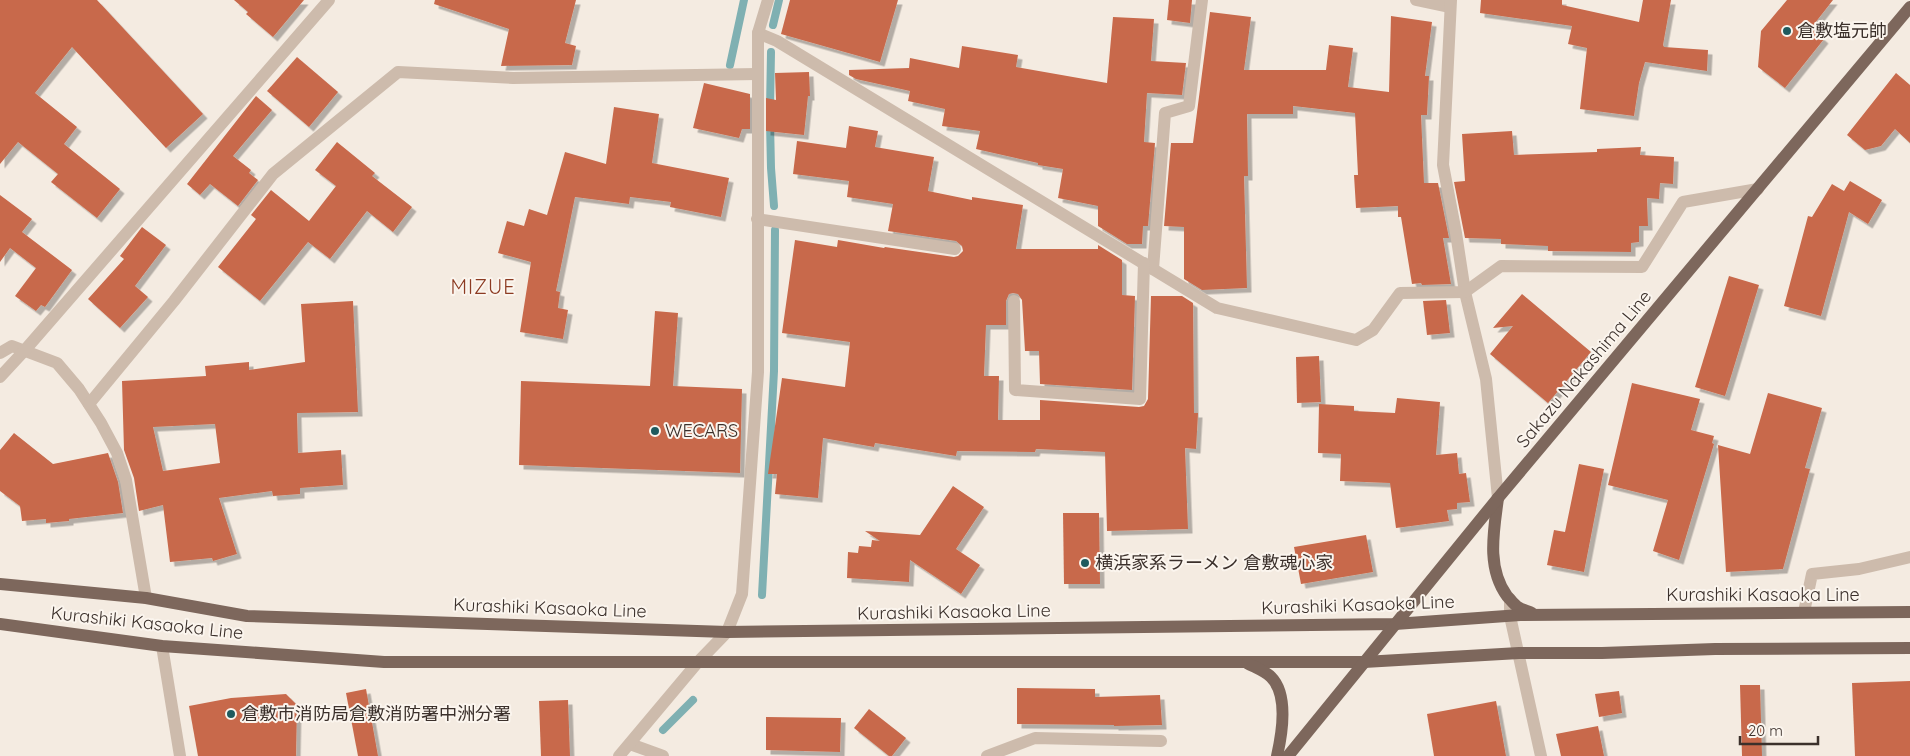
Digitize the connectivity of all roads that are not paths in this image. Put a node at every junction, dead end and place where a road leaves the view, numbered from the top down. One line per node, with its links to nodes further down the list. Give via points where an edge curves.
1 (329, 0): 16 (street)
2 (768, 0): 8 (street)
3 (1202, 0): 13 (street, via 1189,106 1165,113)
4 (1416, 0): 5 (street)
5 (1450, 3): 14 (street, via 1443,165)
6 (1910, 6): 7 (main road, Sakazu Nakashima Line)
7 (1906, 21): 10 (main road, Sakazu Nakashima Line)
8 (758, 33): 9 (street); 13 (street, via 777,41)
9 (757, 74): 11 (street); 19 (street, via 513,78 398,72 273,174)
10 (1758, 189): 14 (street, via 1683,202 1642,267 1502,266); 20 (main road, Sakazu Nakashima Line)
11 (757, 219): 12 (street); 31 (street, via 758,372 743,584)
12 (955, 249)
13 (1149, 266): 14 (street, via 1217,308 1356,340 1373,330 1400,293); 15 (street, via 1140,399 1015,390)
14 (1465, 292): 20 (street, via 1486,379)
15 (1014, 301)
16 (25, 350): 17 (street, via 12,346); 18 (street); 19 (street, via 57,363)
17 (0, 353)
18 (0, 377)
19 (89, 404): 23 (street, via 117,453 126,480)
20 (1498, 498): 24 (main road, via 1493,563 1502,589); 30 (main road, Sakazu Nakashima Line)
21 (1910, 557): 25 (street, via 1859,569 1812,574)
22 (0, 584): 23 (main road, Kurashiki Kasaoka Line)
23 (146, 598): 31 (main road, Kurashiki Kasaoka Line, via 246,616)
24 (1510, 599): 27 (main road, via 1517,607); 28 (street)
25 (1804, 612): 26 (main road, Kurashiki Kasaoka Line); 27 (main road, Kurashiki Kasaoka Line)
26 (1910, 612)
27 (1536, 615): 28 (main road, Kurashiki Kasaoka Line)
28 (1510, 616): 30 (main road, Kurashiki Kasaoka Line); 34 (street)
29 (0, 624): 32 (main road, Kurashiki Kasaoka Line)
30 (1396, 624): 31 (main road, Kurashiki Kasaoka Line); 37 (main road, Sakazu Nakashima Line)
31 (727, 632): 35 (street)
32 (162, 646): 35 (main road, Kurashiki Kasaoka Line, via 384,662); 40 (street)
33 (1910, 648): 34 (main road, Kurashiki Kasaoka Line)
34 (1519, 653): 37 (main road, Kurashiki Kasaoka Line); 46 (street)
35 (698, 662): 36 (main road, Kurashiki Kasaoka Line); 39 (street)
36 (1247, 662): 37 (main road, Kurashiki Kasaoka Line); 44 (main road, via 1271,678 1283,698)
37 (1364, 662): 45 (main road, Sakazu Nakashima Line)
38 (1161, 741): 43 (street, via 1035,738)
39 (630, 744): 41 (street); 42 (street)
40 (180, 756)
41 (619, 756)
42 (663, 756)
43 (987, 756)
44 (1277, 756)
45 (1288, 756)
46 (1541, 756)

